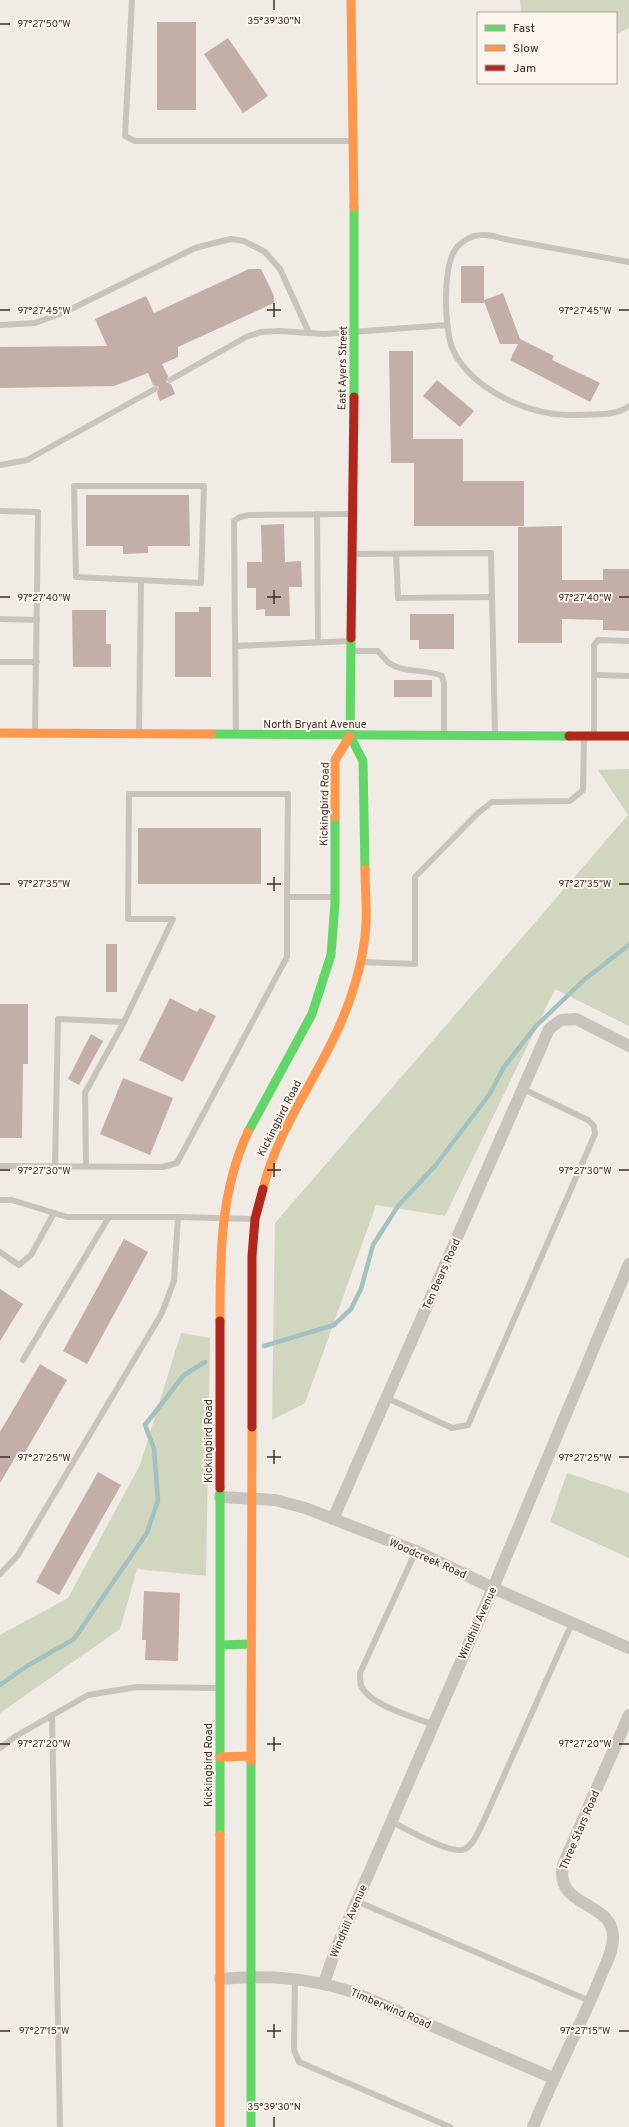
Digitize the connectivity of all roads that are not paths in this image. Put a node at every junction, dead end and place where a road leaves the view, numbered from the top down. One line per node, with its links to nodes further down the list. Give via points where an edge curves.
1 (132, 0): 3 (lane, via 125,136 135,141)
2 (351, 0): 3 (street, East Ayers Street)
3 (352, 141): 7 (street, East Ayers Street)
4 (629, 262): 6 (lane, via 488,234 469,238 457,248 452,258 445,298)
5 (0, 325): 8 (lane, via 35,323 65,312 195,248 231,239 244,241 265,252 280,269)
6 (447, 325): 7 (lane); 11 (lane, via 453,350 469,375 502,398 561,415 608,414)
7 (355, 331): 8 (lane); 15 (street, East Ayers Street)
8 (309, 333): 9 (lane, via 261,332 246,337)
9 (170, 380)
10 (155, 389): 12 (lane, via 27,460)
11 (629, 406)
12 (0, 465)
13 (0, 511): 21 (lane, via 38,512)
14 (316, 514): 15 (lane); 24 (lane); 25 (lane, via 240,517 234,521)
15 (352, 514): 16 (street, East Ayers Street)
16 (352, 554): 17 (lane); 22 (street, East Ayers Street)
17 (396, 554): 19 (lane, via 398,598); 19 (lane, via 491,554)
18 (141, 581): 18 (lane, via 201,583 204,486 74,486 76,577); 33 (lane)
19 (492, 598): 37 (lane)
20 (0, 619): 21 (lane)
21 (37, 620): 28 (lane)
22 (350, 641): 24 (lane); 26 (street, East Ayers Street)
23 (629, 641): 29 (lane, via 598,640 594,645)
24 (318, 642): 25 (lane)
25 (236, 646): 34 (lane)
26 (350, 651): 35 (street, East Ayers Street); 36 (lane, via 378,651 399,669 442,676)
27 (0, 662): 28 (lane)
28 (36, 662): 32 (lane)
29 (595, 675): 30 (lane); 39 (lane)
30 (629, 676)
31 (0, 734): 32 (street, North Bryant Avenue)
32 (35, 734): 33 (street, North Bryant Avenue)
33 (139, 735): 34 (street, North Bryant Avenue)
34 (236, 735): 35 (street, North Bryant Avenue)
35 (350, 736): 36 (street, North Bryant Avenue); 42 (street, Kickingbird Road, via 335,760); 43 (street, Kickingbird Road, via 363,761 366,924)
36 (444, 736): 37 (street, North Bryant Avenue)
37 (495, 736): 38 (street, North Bryant Avenue)
38 (584, 736): 39 (street, North Bryant Avenue); 43 (lane, via 583,790 570,801 492,802 415,877 415,964)
39 (594, 736): 40 (street, North Bryant Avenue)
40 (629, 736)
41 (287, 897): 42 (lane); 44 (lane, via 288,794 129,794 128,919 173,919); 49 (lane, via 287,957 177,1163 162,1167)
42 (335, 897): 54 (street, Kickingbird Road, via 331,955 324,981 312,1014 248,1134 229,1187)
43 (360, 962): 55 (street, Kickingbird Road, via 350,998 338,1027 269,1163)
44 (124, 1022): 48 (lane, via 58,1019); 49 (lane, via 85,1093)
45 (629, 1046): 46 (street, Ten Bears Road, via 576,1019 561,1020 549,1029)
46 (523, 1089): 59 (street, Ten Bears Road); 59 (lane, via 588,1120 594,1126 595,1134 468,1425 452,1428)
47 (0, 1166): 48 (lane)
48 (55, 1166): 49 (lane)
49 (86, 1166)
50 (0, 1200): 51 (lane, via 12,1200)
51 (54, 1213): 53 (lane, via 67,1217); 56 (lane, via 31,1255 19,1265)
52 (178, 1216): 53 (lane); 54 (lane); 64 (lane, via 174,1281 162,1313 18,1555)
53 (109, 1217): 58 (lane)
54 (223, 1218): 55 (lane); 60 (street, Kickingbird Road, via 220,1266)
55 (254, 1219): 61 (street, Kickingbird Road)
56 (0, 1252)
57 (629, 1264): 65 (street, Windhill Avenue)
58 (23, 1360)
59 (387, 1398): 62 (street, Ten Bears Road)
60 (220, 1497): 61 (street, Woodcreek Road); 68 (street, Kickingbird Road)
61 (251, 1498): 62 (street, Woodcreek Road, via 274,1500); 67 (street, Kickingbird Road)
62 (333, 1519): 63 (street, Woodcreek Road)
63 (416, 1551): 65 (street, Woodcreek Road); 73 (lane, via 360,1673 362,1687 372,1698 388,1708)
64 (0, 1574)
65 (493, 1588): 66 (street, Woodcreek Road); 73 (street, Windhill Avenue)
66 (572, 1623): 69 (street, Woodcreek Road); 77 (lane, via 485,1820 471,1844 464,1850 455,1850)
67 (251, 1644): 68 (street); 75 (street, Kickingbird Road)
68 (221, 1645): 70 (street, Kickingbird Road)
69 (629, 1648)
70 (219, 1688): 71 (lane, via 137,1687 88,1695); 76 (street, Kickingbird Road)
71 (52, 1715): 74 (lane); 85 (lane)
72 (629, 1715): 83 (street, Three Stars Road, via 563,1865 561,1876 564,1888 604,1916 612,1927 614,1938 611,1952)
73 (432, 1724): 77 (street, Windhill Avenue)
74 (0, 1748)
75 (251, 1756): 76 (street); 79 (street, Kickingbird Road)
76 (220, 1757): 81 (street, Kickingbird Road)
77 (391, 1821): 78 (street, Windhill Avenue)
78 (356, 1902): 82 (street, Windhill Avenue); 83 (lane)
79 (251, 1977): 80 (street, Timberwind Road); 81 (street, Timberwind Road); 87 (street, Kickingbird Road)
80 (295, 1978): 82 (street, Timberwind Road); 88 (lane, via 294,2050 299,2062)
81 (220, 1979): 86 (street, Kickingbird Road)
82 (324, 1983): 84 (street, Timberwind Road, via 353,1992)
83 (590, 2001): 84 (street, Three Stars Road)
84 (553, 2078): 89 (street, Three Stars Road)
85 (60, 2127)
86 (220, 2127)
87 (251, 2127)
88 (450, 2127)
89 (533, 2127)

